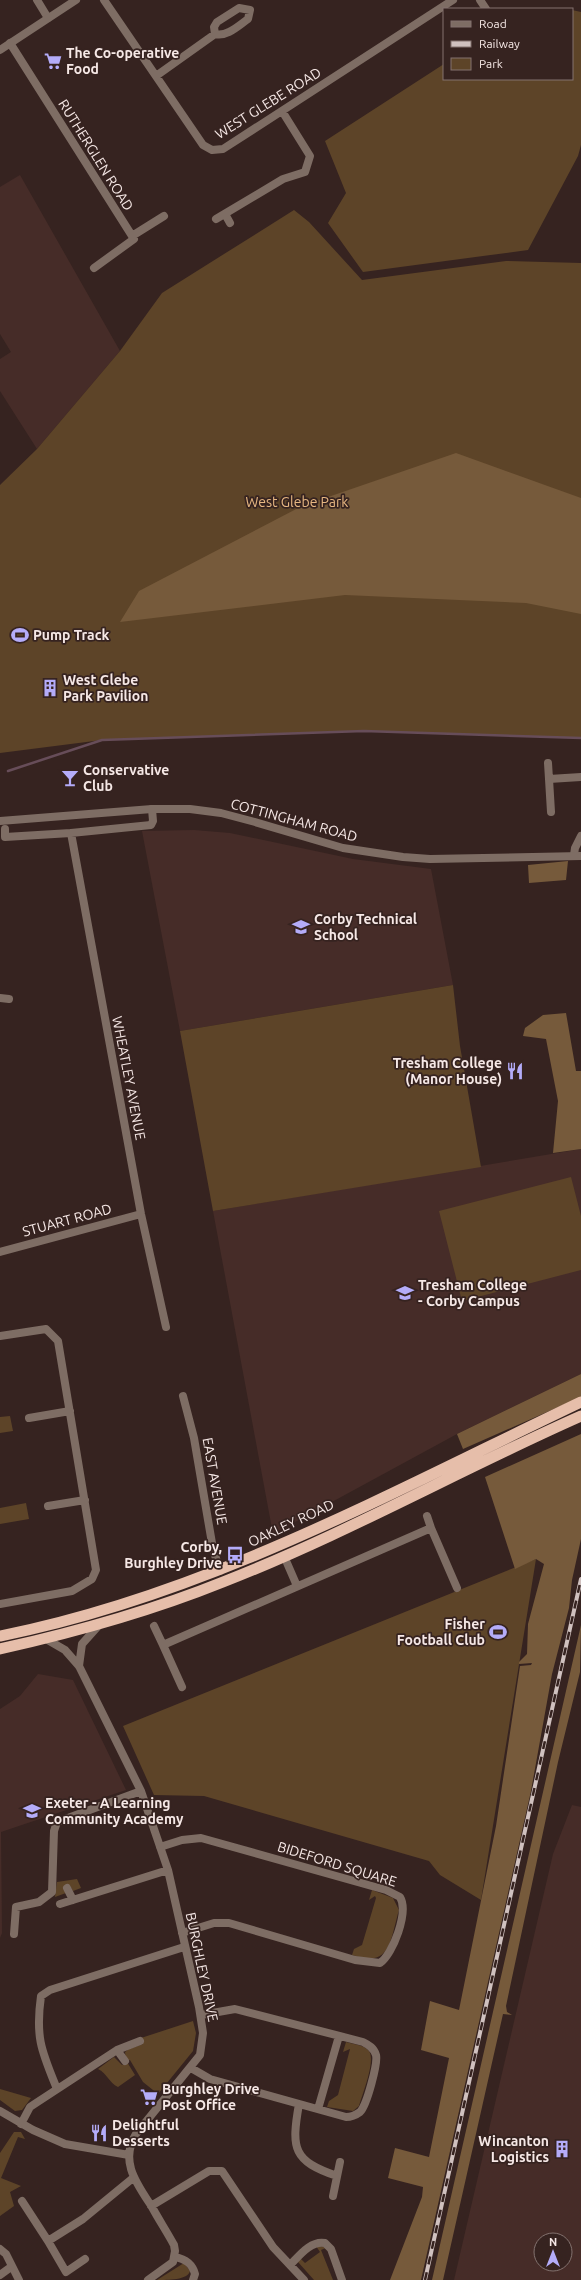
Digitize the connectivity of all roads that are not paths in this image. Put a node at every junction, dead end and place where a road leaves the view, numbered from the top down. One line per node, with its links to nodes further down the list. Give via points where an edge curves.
1 (37, 0): 5 (street)
2 (76, 0): 5 (street)
3 (104, 0): 9 (street, WEST GLEBE ROAD)
4 (453, 0): 10 (street, WEST GLEBE ROAD)
5 (48, 18): 7 (street)
6 (215, 34): 9 (street)
7 (10, 43): 8 (street); 15 (street, RUTHERGLEN ROAD)
8 (0, 50)
9 (156, 76): 10 (street, WEST GLEBE ROAD, via 203,145 212,150 223,149)
10 (282, 111): 11 (street, via 310,156 305,172 283,179)
11 (225, 214): 13 (street); 14 (street)
12 (164, 216): 15 (street)
13 (216, 219)
14 (230, 223)
15 (132, 236): 16 (street, via 134,239)
16 (94, 268)
17 (548, 763): 19 (street)
18 (581, 777): 19 (street)
19 (549, 779): 21 (street)
20 (152, 809): 22 (street, COTTINGHAM ROAD); 24 (street, via 151,825); 26 (street, COTTINGHAM ROAD, via 190,809 221,813 323,843 403,857 430,859)
21 (550, 812)
22 (0, 821)
23 (5, 830): 24 (street, via 5,837)
24 (71, 833): 27 (street, WHEATLEY AVENUE)
25 (581, 836): 26 (street, via 575,848)
26 (577, 856)
27 (142, 1214): 28 (street, STUART ROAD); 29 (street, WHEATLEY AVENUE)
28 (0, 1252)
29 (166, 1327)
30 (0, 1336): 33 (street, via 46,1330 55,1336)
31 (183, 1396): 41 (street, EAST AVENUE, via 194,1438 213,1549)
32 (581, 1402): 41 (highway, OAKLEY ROAD)
33 (70, 1411): 35 (street); 36 (street)
34 (581, 1416): 40 (highway, OAKLEY ROAD)
35 (28, 1418)
36 (86, 1500): 37 (street); 44 (street, via 96,1570 92,1579 72,1591)
37 (48, 1506)
38 (427, 1516): 39 (street)
39 (431, 1528): 42 (street); 43 (street)
40 (284, 1556): 42 (street, OAKLEY ROAD); 45 (highway, OAKLEY ROAD, via 202,1590)
41 (220, 1571): 47 (highway, OAKLEY ROAD, via 118,1606)
42 (297, 1586): 49 (street)
43 (458, 1588)
44 (0, 1604)
45 (99, 1625): 48 (highway, OAKLEY ROAD); 51 (street, via 82,1644)
46 (154, 1626): 49 (street)
47 (0, 1636)
48 (46, 1639): 50 (highway, OAKLEY ROAD); 51 (street, BURGHLEY DRIVE, via 65,1650)
49 (163, 1645): 52 (street)
50 (0, 1649)
51 (79, 1666): 53 (street, BURGHLEY DRIVE)
52 (182, 1687)
53 (141, 1791): 54 (street, BURGHLEY DRIVE); 60 (street, via 57,1822 54,1831 52,1892 39,1902 16,1907)
54 (160, 1846): 55 (street, BURGHLEY DRIVE); 59 (street, BIDEFORD SQUARE, via 201,1838 386,1890 400,1897 404,1907 392,1949 380,1963 355,1960 229,1923 214,1923)
55 (168, 1870): 57 (street); 59 (street, BURGHLEY DRIVE)
56 (67, 1888): 57 (street)
57 (73, 1900): 58 (street)
58 (60, 1904)
59 (182, 1933): 61 (street, BURGHLEY DRIVE)
60 (14, 1934)
61 (184, 1947): 62 (street, BURGHLEY DRIVE); 68 (street, via 50,1990 42,1996 38,2036)
62 (201, 2016): 63 (street, via 235,2009); 67 (street, BURGHLEY DRIVE, via 202,2047)
63 (339, 2036): 70 (street); 70 (street, via 363,2042 370,2046 376,2055 368,2096 363,2108 351,2117)
64 (140, 2041): 65 (street)
65 (117, 2050): 66 (street); 68 (street)
66 (125, 2061)
67 (191, 2068): 69 (street, via 210,2079); 73 (street, BURGHLEY DRIVE, via 131,2141)
68 (57, 2090): 72 (street, via 30,2107)
69 (299, 2104): 70 (street); 75 (street, via 296,2133 301,2158 316,2169)
70 (318, 2109)
71 (0, 2111): 72 (street)
72 (21, 2124): 73 (street, via 65,2144)
73 (129, 2155): 76 (street, BURGHLEY DRIVE)
74 (340, 2162): 75 (street)
75 (338, 2176): 77 (street)
76 (133, 2178): 79 (street, BURGHLEY DRIVE); 80 (street, via 83,2219)
77 (333, 2196)
78 (22, 2201): 80 (street)
79 (151, 2206): 82 (street, BURGHLEY DRIVE, via 174,2245); 84 (street, via 209,2171 222,2171 273,2247)
80 (48, 2242): 83 (street, via 66,2272)
81 (0, 2249): 85 (street, via 6,2254)
82 (175, 2257): 88 (street, via 169,2266); 89 (street, via 185,2259 193,2268)
83 (85, 2259)
84 (290, 2265): 90 (street); 91 (street, via 310,2247 322,2243 331,2249 335,2273)
85 (11, 2266): 86 (street); 87 (street)
86 (0, 2275)
87 (19, 2280)
88 (148, 2280)
89 (193, 2280)
90 (304, 2280)
91 (342, 2280)

